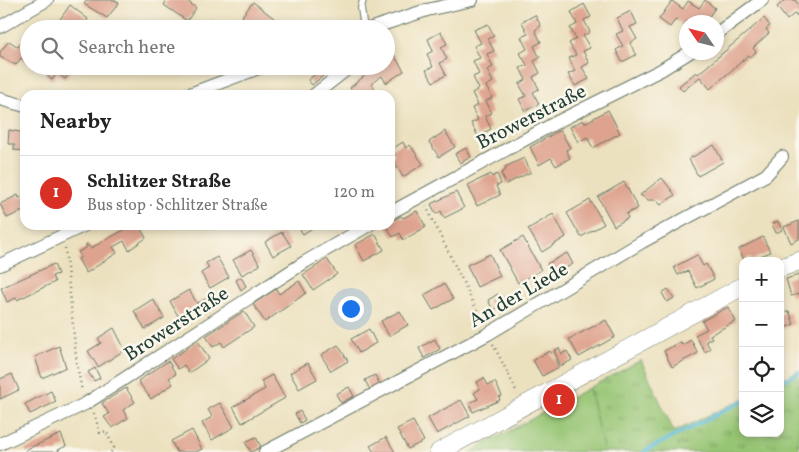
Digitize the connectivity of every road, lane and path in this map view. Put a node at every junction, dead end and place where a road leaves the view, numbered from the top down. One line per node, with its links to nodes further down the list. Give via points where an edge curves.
1 (47, 0): 7 (street)
2 (363, 0): 5 (lane)
3 (472, 0): 6 (street)
4 (762, 0): 8 (street)
5 (363, 20)
6 (395, 20)
7 (0, 27)
8 (724, 28)
9 (679, 58): 17 (street, Browerstraße)
10 (240, 75): 12 (street)
11 (340, 75): 13 (street)
12 (200, 90)
13 (320, 90)
14 (0, 99): 15 (street)
15 (20, 105)
16 (782, 157): 26 (street, An der Liede, via 766,176 642,242)
17 (421, 195): 18 (street, Browerstraße); 26 (path)
18 (395, 210)
19 (75, 230): 21 (street)
20 (360, 230): 27 (street, Browerstraße, via 305,262)
21 (64, 236): 23 (street); 27 (path, via 77,365)
22 (799, 261): 24 (main road)
23 (0, 265)
24 (784, 267)
25 (739, 288): 28 (main road)
26 (488, 334): 28 (path); 31 (street, An der Liede)
27 (85, 404): 29 (street, Browerstraße); 30 (path, via 91,408 100,433 106,431 114,448)
28 (524, 407): 32 (main road)
29 (0, 444)
30 (111, 452)
31 (265, 452)
32 (439, 452)

